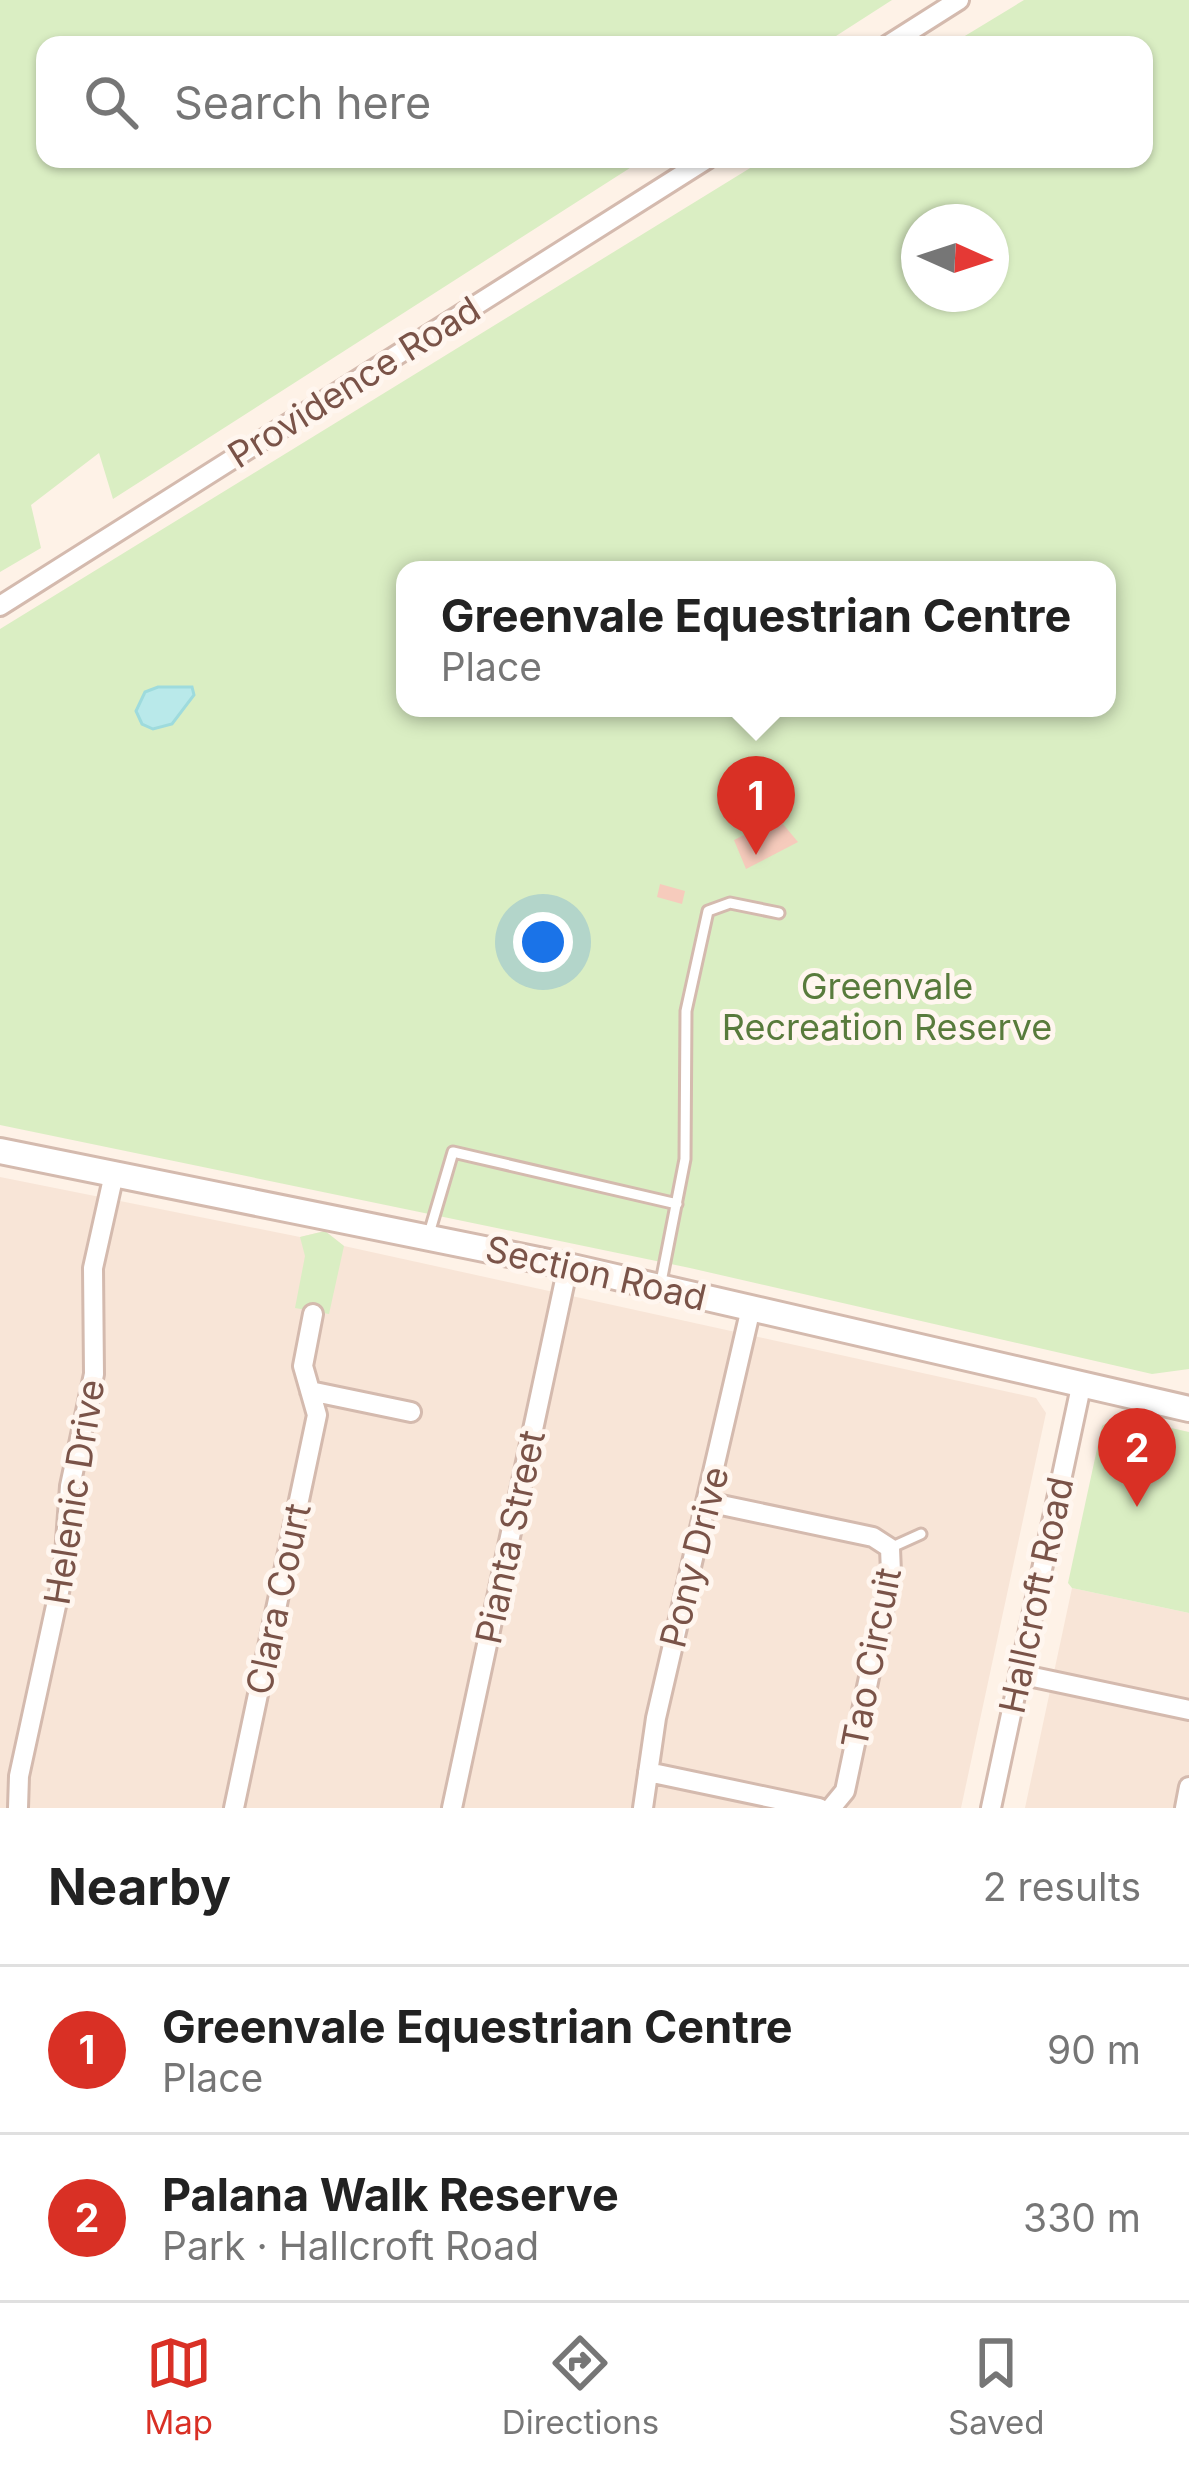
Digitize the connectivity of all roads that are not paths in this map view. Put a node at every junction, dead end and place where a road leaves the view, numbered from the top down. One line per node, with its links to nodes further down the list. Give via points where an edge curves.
1 (959, 0): 2 (street)
2 (902, 36)
3 (693, 168): 4 (street, Providence Road)
4 (0, 606)
5 (779, 913): 8 (lane, via 730,903 708,910 686,1011 686,1159)
6 (0, 1151): 7 (street, Section Road)
7 (114, 1174): 9 (street, Section Road); 25 (street, Helenic Drive, via 93,1268 94,1374)
8 (677, 1204): 9 (lane, via 453,1152); 11 (lane)
9 (428, 1237): 10 (street, Section Road)
10 (568, 1266): 11 (street, Section Road); 27 (street, Pianta Street)
11 (660, 1288): 12 (street, Section Road)
12 (751, 1308): 14 (street, Section Road); 18 (street, Pony Drive)
13 (313, 1315): 15 (street, Clara Court, via 303,1366)
14 (1082, 1382): 16 (street, Section Road); 21 (street, Hallcroft Road)
15 (310, 1391): 17 (street); 26 (street, Clara Court, via 317,1414)
16 (1189, 1409)
17 (411, 1412)
18 (707, 1502): 20 (street, Tao Circuit, via 873,1537); 23 (street, Pony Drive)
19 (921, 1534): 20 (lane)
20 (890, 1548): 30 (street, Tao Circuit, via 845,1791)
21 (1019, 1674): 22 (street); 31 (street, Hallcroft Road)
22 (1189, 1710)
23 (648, 1772): 28 (street, Pony Drive); 29 (street)
24 (1189, 1787): 32 (street)
25 (18, 1808)
26 (234, 1808)
27 (452, 1808)
28 (643, 1808)
29 (819, 1808)
30 (834, 1808)
31 (991, 1808)
32 (1184, 1808)

